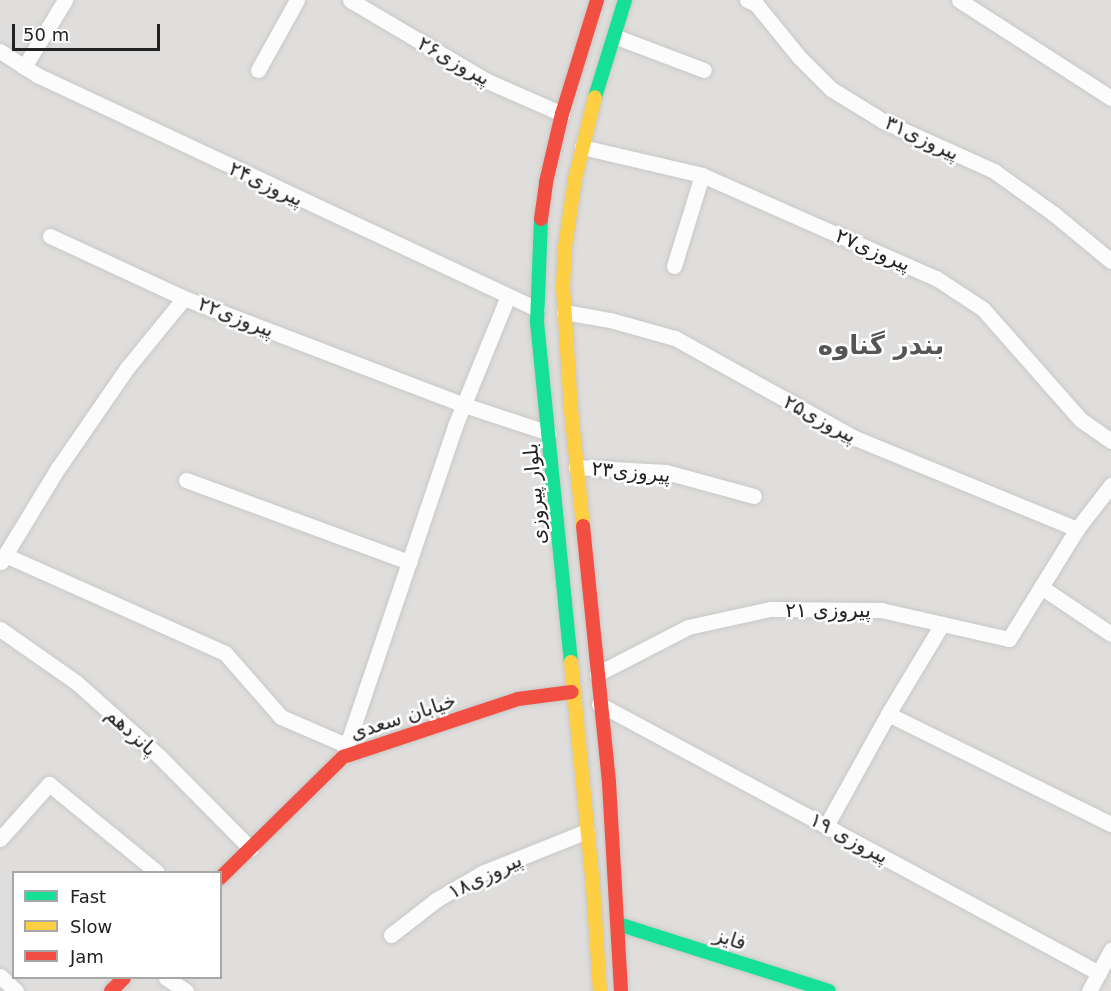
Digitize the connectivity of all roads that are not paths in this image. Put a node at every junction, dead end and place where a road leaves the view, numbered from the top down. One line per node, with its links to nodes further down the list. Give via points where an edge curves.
1 (65, 0): 10 (street)
2 (297, 0): 11 (street)
3 (350, 0): 14 (street, پیروزی۲۶, via 487,81)
4 (597, 0): 14 (street, بلوار پیروزی)
5 (625, 0): 8 (street)
6 (747, 0): 18 (street, پیروزی۳۱, via 756,4 831,89 883,121 994,171)
7 (959, 0): 13 (street)
8 (614, 36): 12 (street); 15 (street)
9 (0, 51): 10 (street, پیروزی۲۴)
10 (24, 67): 20 (street, پیروزی۲۴)
11 (258, 70)
12 (704, 70)
13 (1111, 98)
14 (562, 114): 22 (street, بلوار پیروزی, via 546,182)
15 (582, 147): 16 (street, پیروزی۲۷); 23 (street, via 565,248)
16 (702, 175): 19 (street); 26 (street, پیروزی۲۷, via 936,278 982,309 1081,420)
17 (50, 236): 21 (street)
18 (1111, 261)
19 (674, 266)
20 (508, 296): 22 (street, پیروزی۲۴); 24 (street)
21 (184, 298): 24 (street, پیروزی۲۲); 32 (street, پیروزی۲۲, via 77,440)
22 (537, 309): 25 (street, بلوار پیروزی)
23 (564, 312): 27 (street); 31 (street, پیروزی۲۵, via 675,338 855,438)
24 (464, 405): 25 (street, پیروزی۲۲); 33 (street)
25 (549, 433): 39 (street, بلوار پیروزی)
26 (1111, 441)
27 (576, 468): 30 (street, پیروزی۲۳, via 666,472); 38 (street)
28 (186, 480): 33 (street)
29 (1111, 486): 31 (street)
30 (754, 496)
31 (1077, 529): 34 (street)
32 (2, 559): 42 (street, via 225,653 281,717)
33 (409, 562): 42 (street)
34 (1041, 587): 35 (street, پیروزی ۲۱, via 1009,639); 37 (street)
35 (942, 624): 38 (street, پیروزی ۲۱, via 881,610 770,609 688,627); 41 (street)
36 (0, 629): 49 (street, پانزدهم, via 78,683 160,757)
37 (1111, 634)
38 (597, 674): 40 (street)
39 (572, 692): 42 (street, خیابان سعدی, via 518,699); 44 (street, بلوار پیروزی)
40 (599, 704): 43 (street); 46 (street, پیروزی ۱۹)
41 (888, 714): 45 (street); 46 (street)
42 (345, 751): 49 (street, خیابان سعدی)
43 (609, 783): 44 (street); 52 (street)
44 (582, 785): 47 (street, بلوار پیروزی)
45 (1111, 824)
46 (826, 826): 55 (street, پیروزی ۱۹)
47 (587, 831): 53 (street, پیروزی۱۸, via 482,873 436,900); 62 (street, بلوار پیروزی)
48 (0, 839): 50 (street, via 49,784)
49 (251, 849): 51 (street, خیابان سعدی)
50 (155, 871)
51 (222, 876)
52 (618, 924): 63 (street); 64 (street, فایز)
53 (391, 936)
54 (1111, 950): 55 (street)
55 (1099, 973): 65 (street)
56 (0, 976): 59 (street)
57 (123, 979): 60 (street)
58 (168, 979): 61 (street)
59 (16, 991)
60 (111, 991)
61 (186, 991)
62 (600, 991)
63 (621, 991)
64 (829, 991)
65 (1089, 991)

